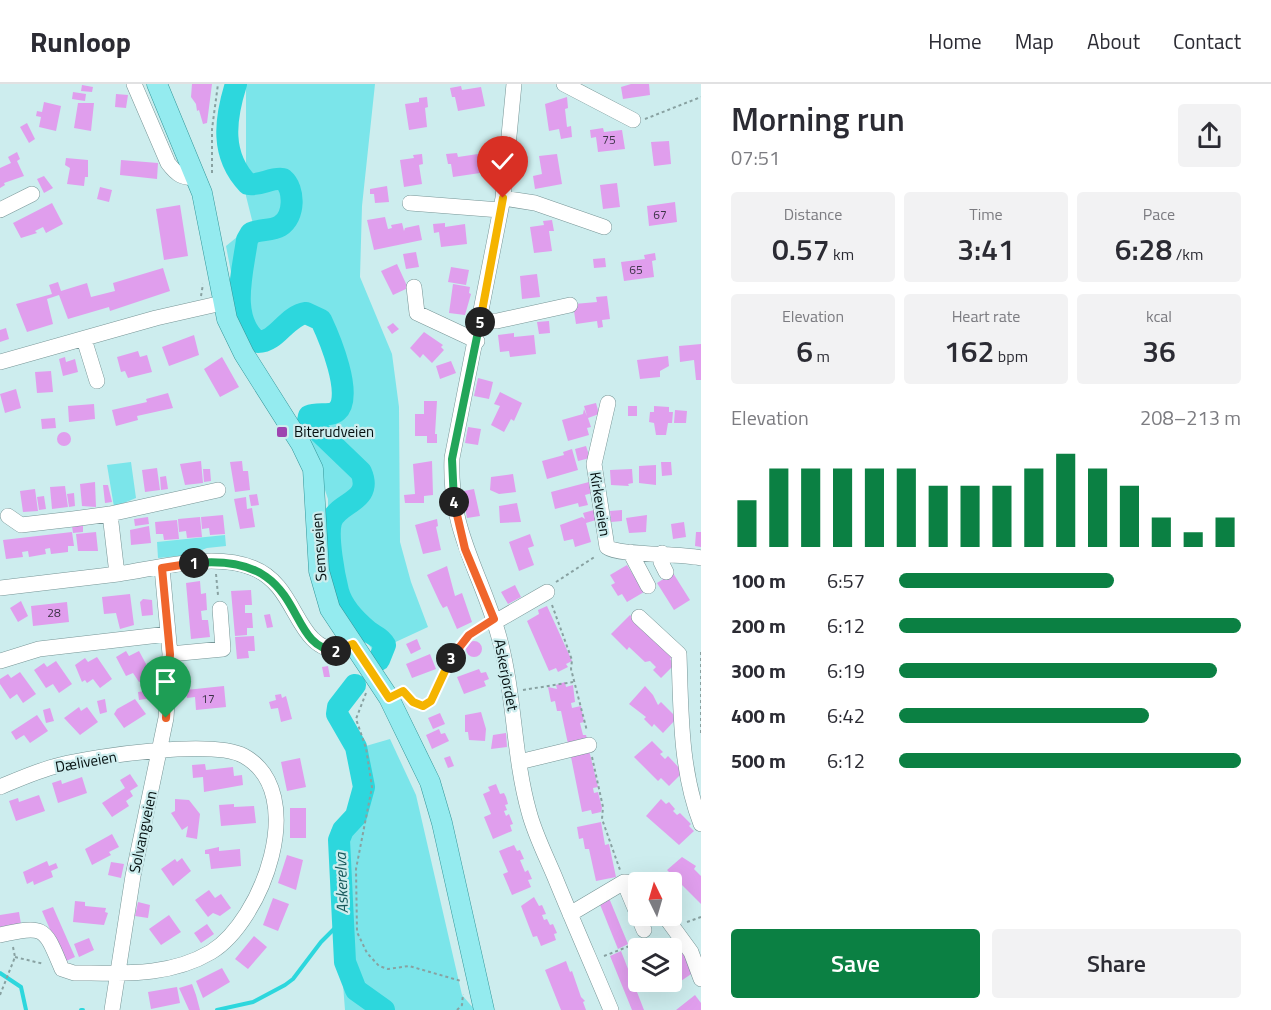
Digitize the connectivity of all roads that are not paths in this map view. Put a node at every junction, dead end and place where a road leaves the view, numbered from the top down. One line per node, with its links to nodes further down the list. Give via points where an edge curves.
1 (134, 84): 6 (street, via 175,173)
2 (157, 84): 6 (main road, Semsveien)
3 (514, 84): 9 (street, Askerjordet)
4 (564, 84): 5 (street)
5 (633, 120)
6 (205, 180): 13 (main road, Semsveien)
7 (32, 194): 10 (street)
8 (410, 203): 9 (street)
9 (501, 204): 11 (street, via 535,203); 15 (street, Askerjordet)
10 (0, 210)
11 (604, 227)
12 (414, 287): 17 (street, via 415,309 421,316)
13 (222, 303): 16 (street); 37 (main road, Semsveien, via 244,354 308,457 316,482 316,541 322,588 330,609)
14 (570, 305): 15 (street)
15 (480, 321): 17 (street, Askerjordet)
16 (84, 339): 18 (street); 19 (street)
17 (477, 341): 35 (street, Askerjordet, via 456,435 451,484 465,549)
18 (0, 362)
19 (97, 381)
20 (608, 403): 24 (street, Kirkeveien, via 594,477 607,547 614,552)
21 (218, 490): 22 (street)
22 (110, 514): 23 (street, via 21,525); 29 (street)
23 (8, 516)
24 (630, 552): 25 (street, Kirkeveien); 30 (street)
25 (662, 553): 26 (street, Kirkeveien); 28 (street)
26 (701, 558)
27 (162, 568): 29 (street); 36 (street, Solvangveien); 37 (street, via 215,562 243,564 267,576 286,596 306,633 319,647 341,651)
28 (666, 572)
29 (117, 574): 31 (street)
30 (648, 586)
31 (0, 588)
32 (547, 592): 35 (street)
33 (220, 609): 38 (street, via 223,649)
34 (639, 617): 44 (street, via 680,654 682,742)
35 (494, 621): 42 (street, Askerjordet, via 511,692)
36 (168, 634): 38 (street, Solvangveien); 39 (street, via 39,649)
37 (353, 644): 54 (main road, Semsveien, via 409,735 436,801)
38 (170, 654): 41 (street, Solvangveien, via 169,698)
39 (0, 661)
40 (589, 745): 42 (street)
41 (160, 752): 43 (street, Dæliveien, via 59,765); 51 (street, Solvangveien); 51 (street, Dæliveien, via 222,749 252,762 272,794 276,823 273,849 254,905 227,940 191,962 170,969)
42 (519, 762): 46 (street, Askerjordet, via 529,813)
43 (0, 787)
44 (701, 824)
45 (628, 885): 46 (street)
46 (570, 914): 55 (street, Askerjordet)
47 (643, 926): 49 (street)
48 (672, 926): 52 (street, via 691,952)
49 (644, 930)
50 (5, 934): 51 (street, Dæliveien, via 36,929 47,934 62,969 74,973)
51 (116, 973): 53 (street, Solvangveien)
52 (701, 979)
53 (112, 1010)
54 (483, 1010)
55 (612, 1010)

